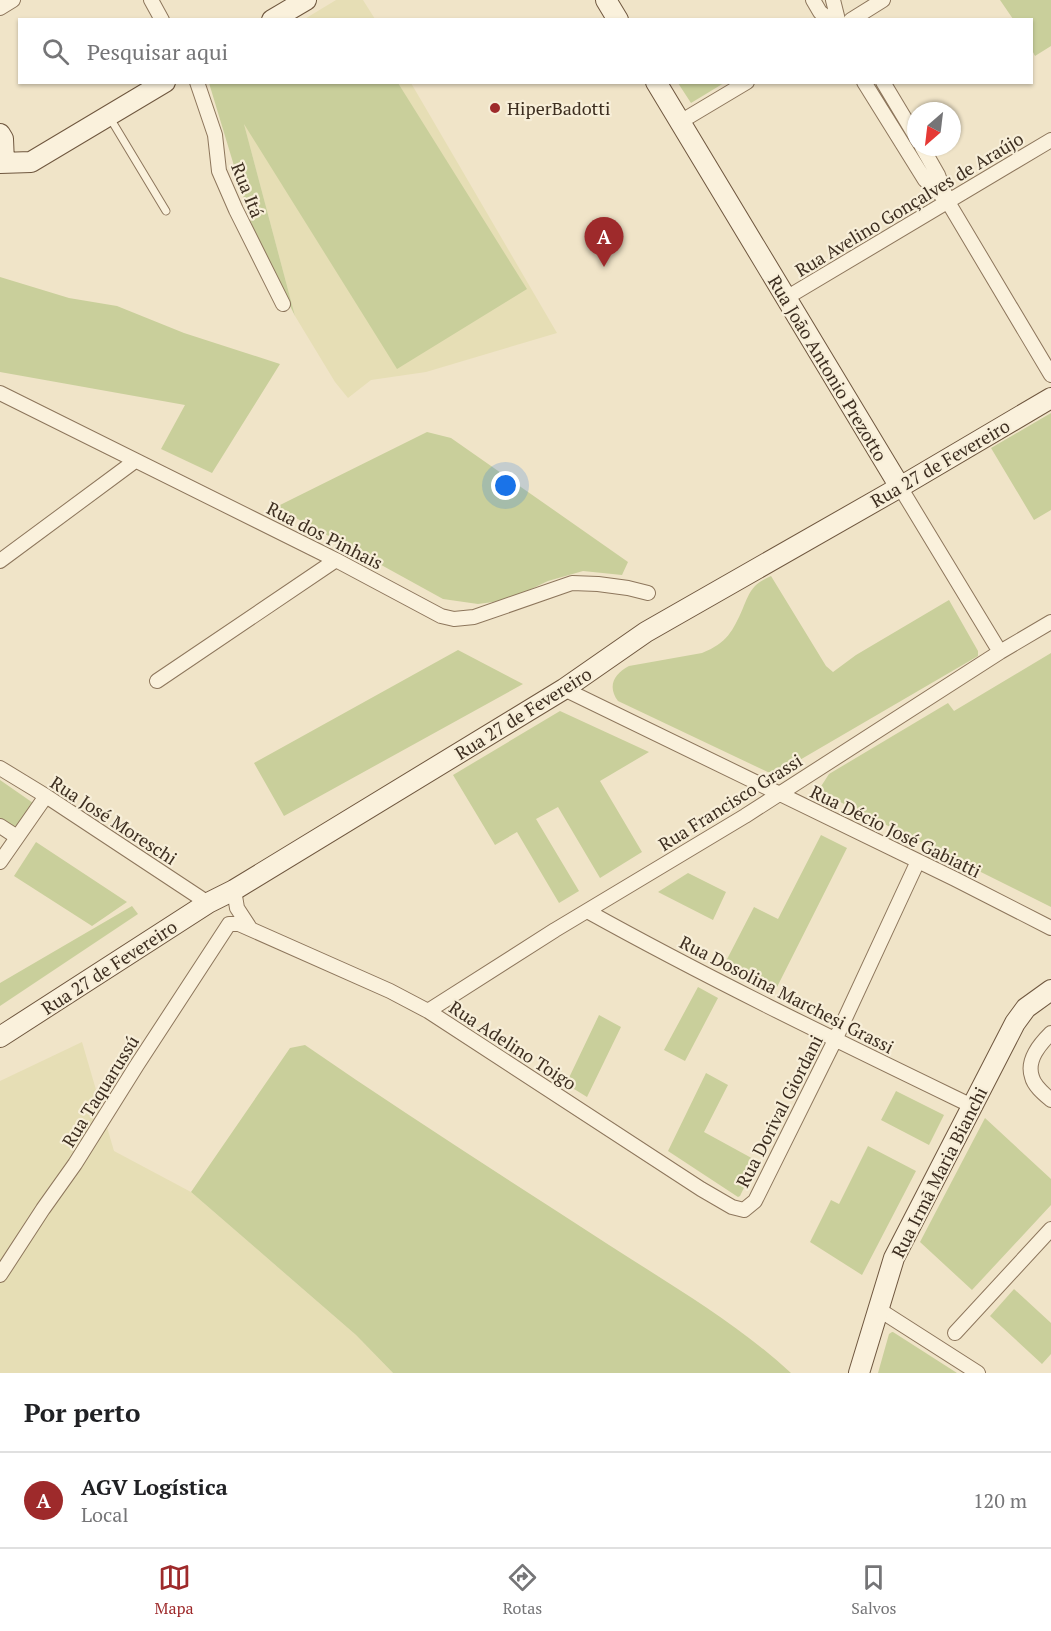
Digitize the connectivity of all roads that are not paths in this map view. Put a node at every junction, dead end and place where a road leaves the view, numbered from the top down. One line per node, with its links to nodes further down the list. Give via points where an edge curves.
1 (13, 0): 8 (street)
2 (151, 0): 9 (street)
3 (306, 0): 10 (main road)
4 (606, 0): 11 (main road)
5 (813, 0): 12 (street)
6 (833, 0): 13 (street)
7 (883, 0): 14 (street)
8 (0, 8)
9 (161, 18)
10 (275, 18)
11 (617, 18)
12 (828, 18)
13 (838, 18)
14 (853, 18)
15 (162, 84): 21 (main road)
16 (198, 84): 33 (street, Rua Itá, via 214,135 219,171)
17 (657, 84): 22 (main road, Rua João Antonio Prezotto)
18 (744, 84): 22 (street)
19 (884, 84): 20 (street); 23 (street)
20 (867, 88): 26 (street)
21 (109, 116): 29 (main road, via 31,162); 31 (lane)
22 (680, 122): 32 (main road, Rua João Antonio Prezotto)
23 (907, 122)
24 (0, 134): 29 (main road)
25 (907, 136): 26 (street)
26 (899, 139): 30 (street, via 925,180)
27 (1051, 140): 30 (street, Rua Avelino Gonçalves de Araújo)
28 (927, 156): 30 (street)
29 (2, 163)
30 (948, 202): 32 (street, Rua Avelino Gonçalves de Araújo); 34 (street)
31 (165, 211)
32 (786, 298): 38 (main road, Rua João Antonio Prezotto)
33 (283, 304)
34 (1051, 375)
35 (0, 393): 37 (street, Rua dos Pinhais)
36 (1051, 398): 38 (main road, Rua 27 de Fevereiro)
37 (135, 461): 39 (street, Rua dos Pinhais); 40 (street)
38 (900, 488): 43 (street, Rua João Antonio Prezotto); 45 (main road, Rua 27 de Fevereiro, via 646,632)
39 (336, 560): 41 (street, Rua dos Pinhais, via 454,619 484,614 572,583); 44 (street)
40 (0, 561)
41 (648, 593)
42 (1051, 622): 43 (street, Rua Francisco Grassi)
43 (1000, 652): 47 (street, Rua Francisco Grassi)
44 (157, 681)
45 (564, 689): 47 (street, Rua Décio José Gabiatti); 53 (main road, Rua 27 de Fevereiro)
46 (0, 768): 48 (street, Rua José Moreschi)
47 (779, 794): 51 (street, Rua Décio José Gabiatti); 55 (street, Rua Francisco Grassi)
48 (46, 796): 50 (street); 54 (street, Rua José Moreschi)
49 (0, 826): 50 (street)
50 (17, 837): 52 (street)
51 (918, 861): 57 (street, Rua Décio José Gabiatti); 63 (street, Rua Dorival Giordani)
52 (0, 862)
53 (234, 891): 54 (main road, Rua 27 de Fevereiro); 58 (street, via 237,908)
54 (208, 903): 62 (main road, Rua 27 de Fevereiro)
55 (587, 911): 60 (street, Rua Francisco Grassi); 63 (street, Rua Dosolina Marchesi Grassi)
56 (229, 924): 58 (street, Rua Adelino Toigo); 68 (street, Rua Taquarussú)
57 (1051, 928)
58 (251, 930): 60 (street, Rua Adelino Toigo)
59 (1051, 990): 65 (main road, Rua Irmã Maria Bianchi, via 1026,1008 1015,1023)
60 (428, 1011): 66 (street, Rua Adelino Toigo, via 701,1189 732,1208)
61 (1051, 1033): 64 (street, via 1032,1060 1031,1077)
62 (0, 1037)
63 (835, 1040): 65 (street, Rua Dosolina Marchesi Grassi); 66 (street, Rua Dorival Giordani, via 755,1201)
64 (1051, 1100)
65 (972, 1106): 69 (main road, Rua Irmã Maria Bianchi, via 894,1258)
66 (744, 1210)
67 (1051, 1229): 70 (street)
68 (0, 1275)
69 (878, 1309): 71 (main road, Rua Irmã Maria Bianchi); 72 (street)
70 (955, 1333)
71 (860, 1373)
72 (978, 1373)

